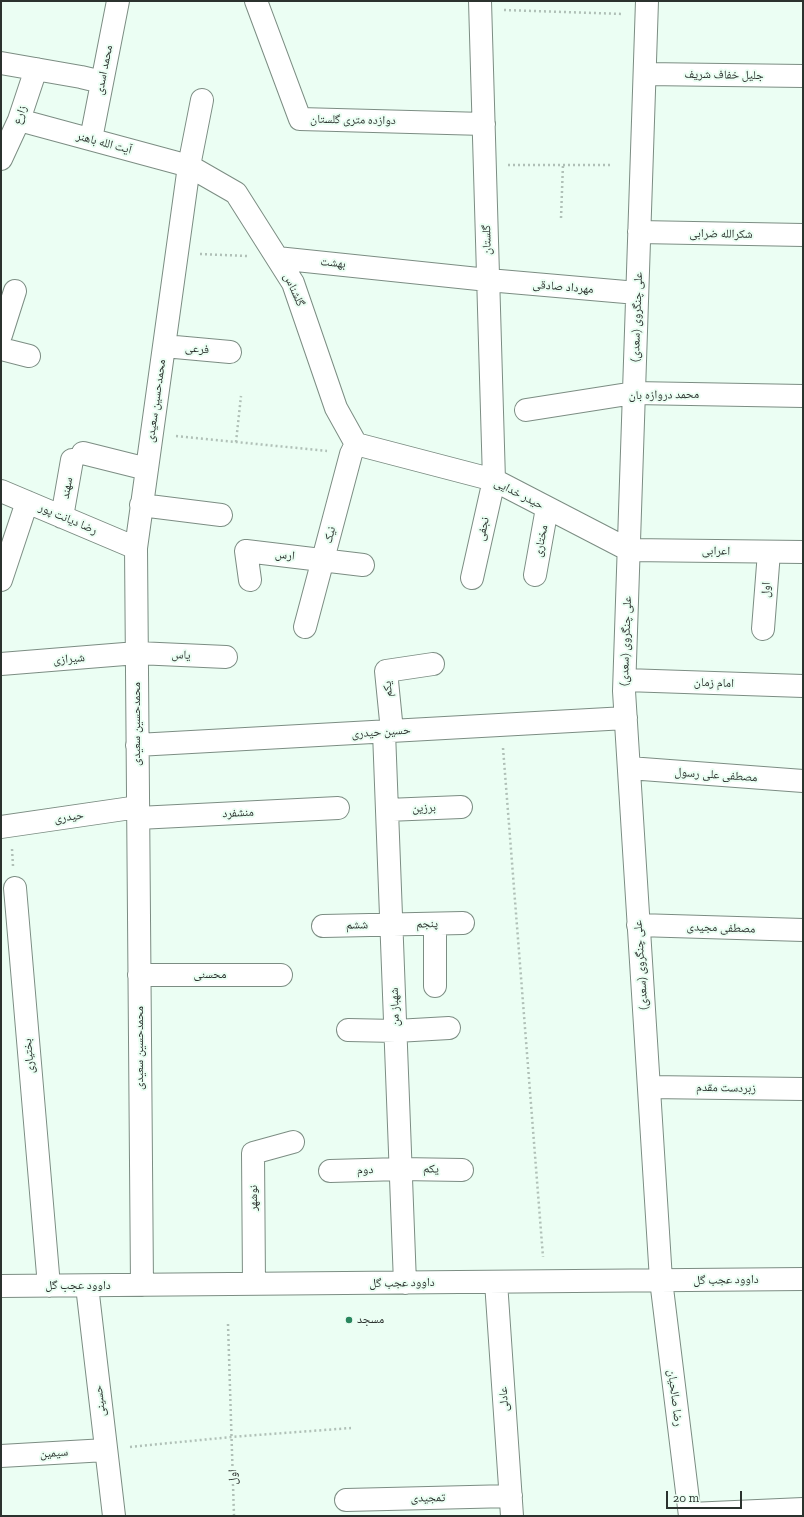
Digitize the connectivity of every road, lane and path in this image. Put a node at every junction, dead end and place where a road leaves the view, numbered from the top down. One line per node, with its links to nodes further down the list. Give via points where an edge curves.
1 (118, 1): 9 (street, محمد اسدی)
2 (256, 1): 12 (street, دوازده متری گلستان, via 300,119)
3 (480, 5): 4 (path); 12 (street, گلستان)
4 (647, 8): 7 (street, علی چنگروی (سعدی))
5 (1, 62): 6 (street)
6 (36, 69): 9 (street); 11 (street, زارع)
7 (645, 74): 8 (street, جلیل خفاف شریف); 20 (street, علی چنگروی (سعدی))
8 (803, 76)
9 (102, 82): 13 (street, محمد اسدی)
10 (202, 100): 18 (street, محمدحسین سعیدی)
11 (19, 120): 13 (street, آیت الله باهنر); 14 (street, زارع)
12 (484, 124): 16 (street, گلستان)
13 (91, 139): 18 (street, آیت الله باهنر)
14 (1, 159)
15 (563, 164): 16 (path); 17 (path); 19 (path)
16 (485, 165): 24 (street, گلستان)
17 (613, 165)
18 (189, 166): 22 (street, محمدحسین سعیدی); 23 (street, گلشناس, via 236,193)
19 (561, 218)
20 (640, 232): 21 (street, شکرالله ضرابی); 26 (street, علی چنگروی (سعدی))
21 (803, 236)
22 (177, 253): 23 (path); 28 (street, محمدحسین سعیدی)
23 (277, 258): 24 (street, بهشت); 38 (street, گلشناس, via 294,284 336,408)
24 (488, 280): 26 (street, مهرداد صادقی); 40 (street, گلستان)
25 (15, 291): 27 (street)
26 (637, 293): 32 (street, علی چنگروی (سعدی))
27 (1, 335)
28 (164, 346): 30 (street, فرعی); 36 (street, محمدحسین سعیدی)
29 (1, 349): 31 (street)
30 (230, 352)
31 (29, 356)
32 (634, 393): 34 (street, محمد دروازه بان); 35 (street, محمد دروازه بان); 48 (street, علی چنگروی (سعدی))
33 (241, 396): 37 (path)
34 (803, 396)
35 (526, 410)
36 (152, 433): 37 (path); 39 (street, محمدحسین سعیدی)
37 (236, 442): 38 (path)
38 (353, 449): 40 (street, حیدر خدایی); 51 (street, نیک)
39 (147, 469): 43 (street, محمدحسین سعیدی); 46 (street, سهند, via 78,457)
40 (494, 480): 44 (street, حیدر خدایی); 54 (street, نجفی)
41 (1, 491): 42 (street, رضا دیانت پور)
42 (26, 502): 46 (street, رضا دیانت پور); 55 (street)
43 (141, 506): 45 (street); 47 (street, محمدحسین سعیدی)
44 (547, 508): 48 (street, حیدر خدایی); 53 (street, مختاری)
45 (221, 515)
46 (62, 517): 47 (street, رضا دیانت پور)
47 (136, 548): 59 (street, محمدحسین سعیدی)
48 (629, 550): 49 (street, اعرابی); 63 (street, علی چنگروی (سعدی))
49 (769, 552): 50 (street, اعرابی); 58 (street, اول)
50 (803, 552)
51 (324, 559): 52 (street, ارس); 56 (street, ارس, via 246,551); 57 (street, نیک)
52 (363, 565)
53 (535, 575)
54 (472, 578)
55 (1, 580)
56 (250, 580)
57 (305, 627)
58 (763, 628)
59 (136, 653): 60 (street, یاس); 61 (street, شیرازی); 68 (street, محمدحسین سعیدی)
60 (226, 657)
61 (1, 664)
62 (434, 664): 67 (street, یکم, via 386,671)
63 (624, 680): 64 (street, امام زمان); 65 (street, علی چنگروی (سعدی))
64 (803, 686)
65 (626, 718): 66 (street, حسین حیدری); 69 (street, علی چنگروی (سعدی))
66 (502, 725): 67 (street, حسین حیدری); 98 (path)
67 (388, 732): 68 (street, حسین حیدری); 73 (street, شهباز من)
68 (137, 745): 74 (street, محمدحسین سعیدی)
69 (629, 768): 70 (street, مصطفی علی رسول); 80 (street, علی چنگروی (سعدی))
70 (803, 781)
71 (461, 807): 73 (street, برزین)
72 (338, 808): 74 (street, منشفرد)
73 (387, 810): 79 (street, شهباز من)
74 (138, 812): 75 (street, حیدری); 83 (street, محمدحسین سعیدی)
75 (6, 826): 76 (path)
76 (15, 888): 103 (street, بختیاری)
77 (463, 923): 78 (street, پنجم)
78 (435, 924): 79 (street, پنجم); 85 (street)
79 (392, 925): 81 (street, ششم); 88 (street, شهباز من)
80 (638, 925): 82 (street, مصطفی مجیدی); 89 (street, علی چنگروی (سعدی))
81 (323, 926)
82 (803, 930)
83 (139, 975): 84 (street, محسنی); 101 (street, محمدحسین سعیدی)
84 (281, 975)
85 (436, 986)
86 (449, 1028): 88 (street)
87 (348, 1030): 88 (street)
88 (396, 1031): 92 (street, شهباز من)
89 (649, 1087): 90 (street, زبردست مقدم); 96 (street, علی چنگروی (سعدی))
90 (803, 1089)
91 (293, 1142): 100 (street, نوشهر, via 254,1153)
92 (401, 1169): 93 (street, یکم); 94 (street, دوم); 99 (street, شهباز من)
93 (462, 1170)
94 (330, 1171)
95 (803, 1279): 96 (street, داوود عجب گل)
96 (660, 1280): 98 (street, داوود عجب گل); 113 (street, رضا صالحیان)
97 (496, 1282): 98 (street, داوود عجب گل); 99 (street, داوود عجب گل); 111 (street, عادلی)
98 (545, 1282)
99 (405, 1283): 100 (street, داوود عجب گل)
100 (254, 1284): 101 (street, داوود عجب گل)
101 (142, 1285): 104 (street, داوود عجب گل)
102 (1, 1286): 103 (street, داوود عجب گل)
103 (49, 1286): 104 (street, داوود عجب گل)
104 (87, 1286): 108 (street, حسینی)
105 (228, 1324): 107 (path, اول)
106 (351, 1428): 107 (path)
107 (231, 1437): 108 (path); 115 (path, اول)
108 (106, 1450): 109 (street, سیمین); 114 (street, حسینی)
109 (1, 1456)
110 (346, 1500): 111 (street, تمجیدی)
111 (512, 1506)
112 (803, 1509): 113 (street)
113 (690, 1515)
114 (114, 1516)
115 (234, 1516)

